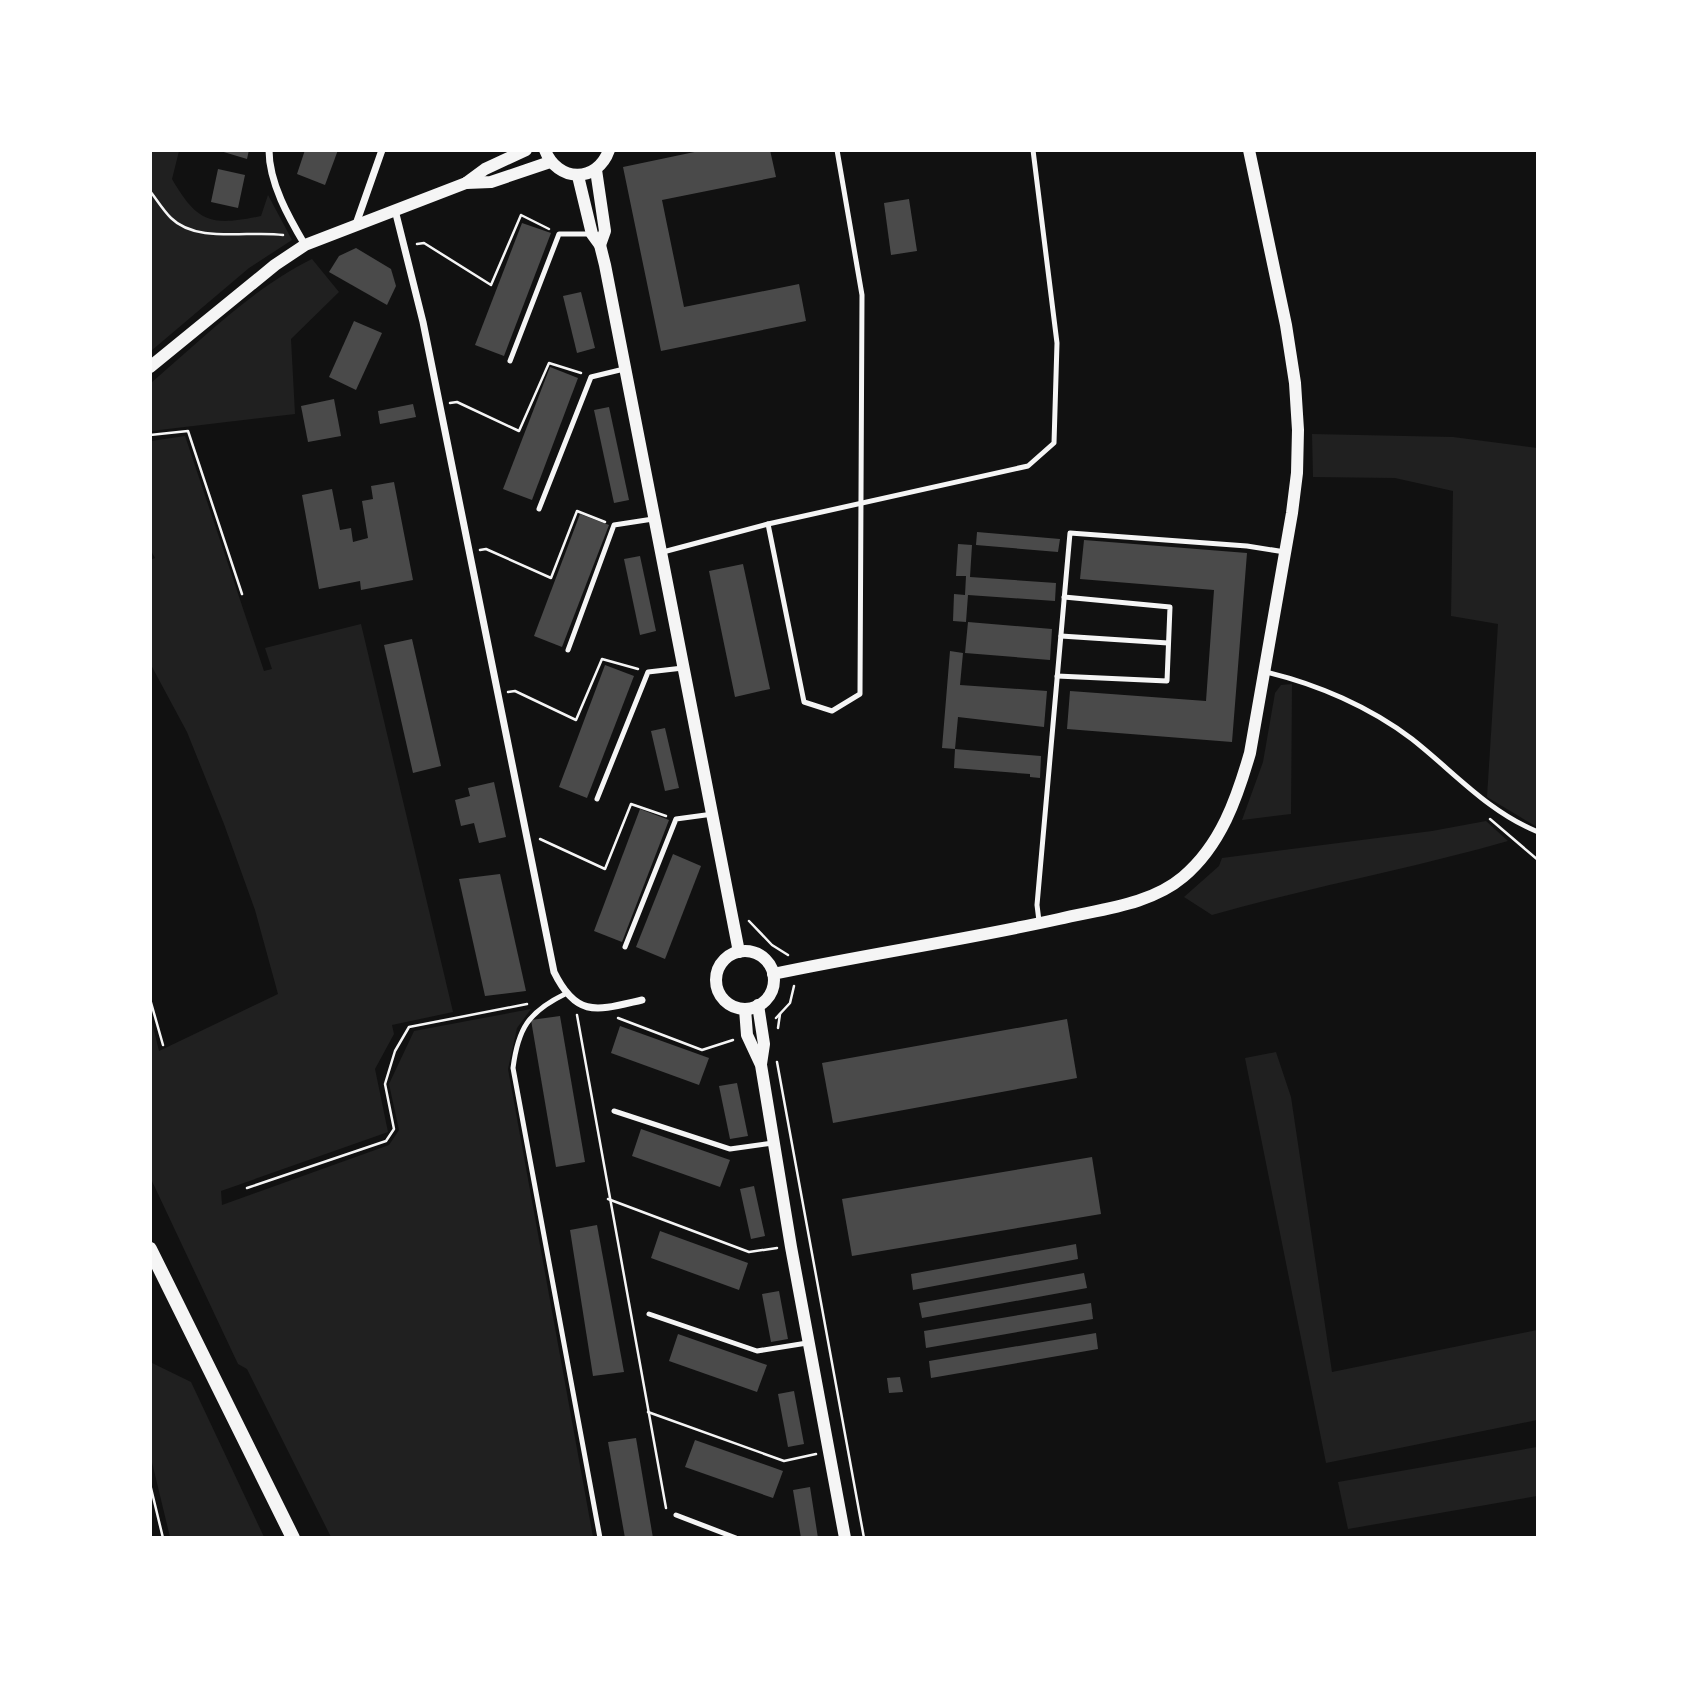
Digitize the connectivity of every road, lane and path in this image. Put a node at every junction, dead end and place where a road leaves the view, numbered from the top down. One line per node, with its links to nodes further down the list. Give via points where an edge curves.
1 (269, 150): 18 (street, via 278,190)
2 (382, 150): 14 (street)
3 (526, 150): 11 (street)
4 (609, 150): 9 (street)
5 (837, 150): 27 (lane, via 862,295)
6 (1033, 150): 27 (lane, via 1057,343 1054,443 1028,466)
7 (1249, 150): 34 (street, via 1295,383 1297,473)
8 (547, 156): 10 (street, via 564,173); 11 (street, via 491,182)
9 (596, 170): 10 (street); 20 (street, via 605,231)
10 (578, 176): 16 (street)
11 (466, 183): 13 (street)
12 (150, 191): 17 (path, via 173,220 213,236)
13 (395, 209): 14 (street); 19 (street)
14 (356, 224): 18 (street)
15 (559, 234): 16 (lane); 19 (path, via 521,215 491,285 424,243); 21 (lane)
16 (592, 234): 20 (street)
17 (283, 235)
18 (305, 245): 22 (street)
19 (407, 245): 25 (street)
20 (600, 246): 23 (street)
21 (510, 361)
22 (150, 367)
23 (625, 369): 24 (lane); 29 (street)
24 (591, 377): 25 (path, via 549,363 519,430 457,402); 28 (lane)
25 (440, 404): 32 (street)
26 (150, 435): 35 (path, via 188,431)
27 (860, 503): 30 (lane); 30 (lane, via 860,694 832,711 804,702)
28 (539, 509)
29 (655, 519): 31 (lane); 33 (street)
30 (768, 524): 33 (lane)
31 (614, 525): 32 (path, via 577,511 551,578 486,549); 39 (lane)
32 (469, 551): 44 (street)
33 (662, 552): 40 (street)
34 (1285, 552): 36 (lane, via 1070,533); 42 (street)
35 (242, 594)
36 (1064, 597): 37 (lane); 38 (lane, via 1170,607)
37 (1061, 636): 38 (lane); 43 (lane)
38 (1168, 643): 43 (lane, via 1167,681)
39 (568, 650)
40 (684, 668): 41 (lane); 47 (street)
41 (648, 672): 44 (path, via 602,659 576,720 515,691); 46 (lane)
42 (1264, 672): 45 (lane, via 1324,690 1371,714 1409,737); 53 (street, via 1244,777 1227,820 1198,863 1165,890 1143,899)
43 (1057, 676): 53 (lane, via 1037,905)
44 (497, 693): 50 (street)
45 (1477, 797): 49 (lane); 51 (path, via 1495,826)
46 (597, 799)
47 (713, 814): 48 (lane); 55 (street)
48 (676, 819): 50 (path, via 631,804 605,869 543,839); 54 (lane)
49 (1538, 832)
50 (527, 840): 58 (street, via 554,972)
51 (1538, 860)
52 (747, 914): 56 (path, via 751,926 788,954)
53 (1040, 923): 56 (street)
54 (625, 947)
55 (739, 951): 57 (street, via 758,954); 64 (street, via 719,966 716,982 722,998)
56 (792, 970): 57 (street); 66 (path, via 794,993)
57 (773, 974): 63 (street, via 771,992)
58 (565, 994): 61 (street); 62 (lane)
59 (150, 999): 70 (path)
60 (642, 1000): 65 (street)
61 (575, 1003): 65 (street); 76 (path)
62 (546, 1004): 75 (path, via 518,1005 409,1027 384,1084 394,1129 386,1141); 88 (lane, via 517,1037 513,1068)
63 (758, 1005): 64 (street); 67 (street)
64 (745, 1009): 68 (street)
65 (598, 1010): 68 (path, via 702,1050)
66 (780, 1014): 67 (path); 69 (path)
67 (762, 1029): 72 (street)
68 (747, 1035): 72 (street)
69 (776, 1036)
70 (163, 1045)
71 (777, 1060): 91 (path)
72 (761, 1065): 74 (street)
73 (614, 1111): 74 (lane, via 730,1149)
74 (775, 1142): 77 (street)
75 (247, 1188)
76 (608, 1199): 77 (path, via 749,1252); 82 (path)
77 (791, 1247): 81 (street)
78 (150, 1249): 79 (main road)
79 (154, 1264): 87 (main road)
80 (649, 1314): 81 (lane, via 757,1351)
81 (809, 1342): 83 (street)
82 (648, 1412): 83 (path, via 784,1461); 85 (path, via 668,1520)
83 (829, 1451): 90 (street)
84 (150, 1485): 86 (path)
85 (676, 1515): 89 (lane)
86 (163, 1538)
87 (293, 1538)
88 (600, 1538)
89 (736, 1538)
90 (845, 1538)
91 (864, 1538)

